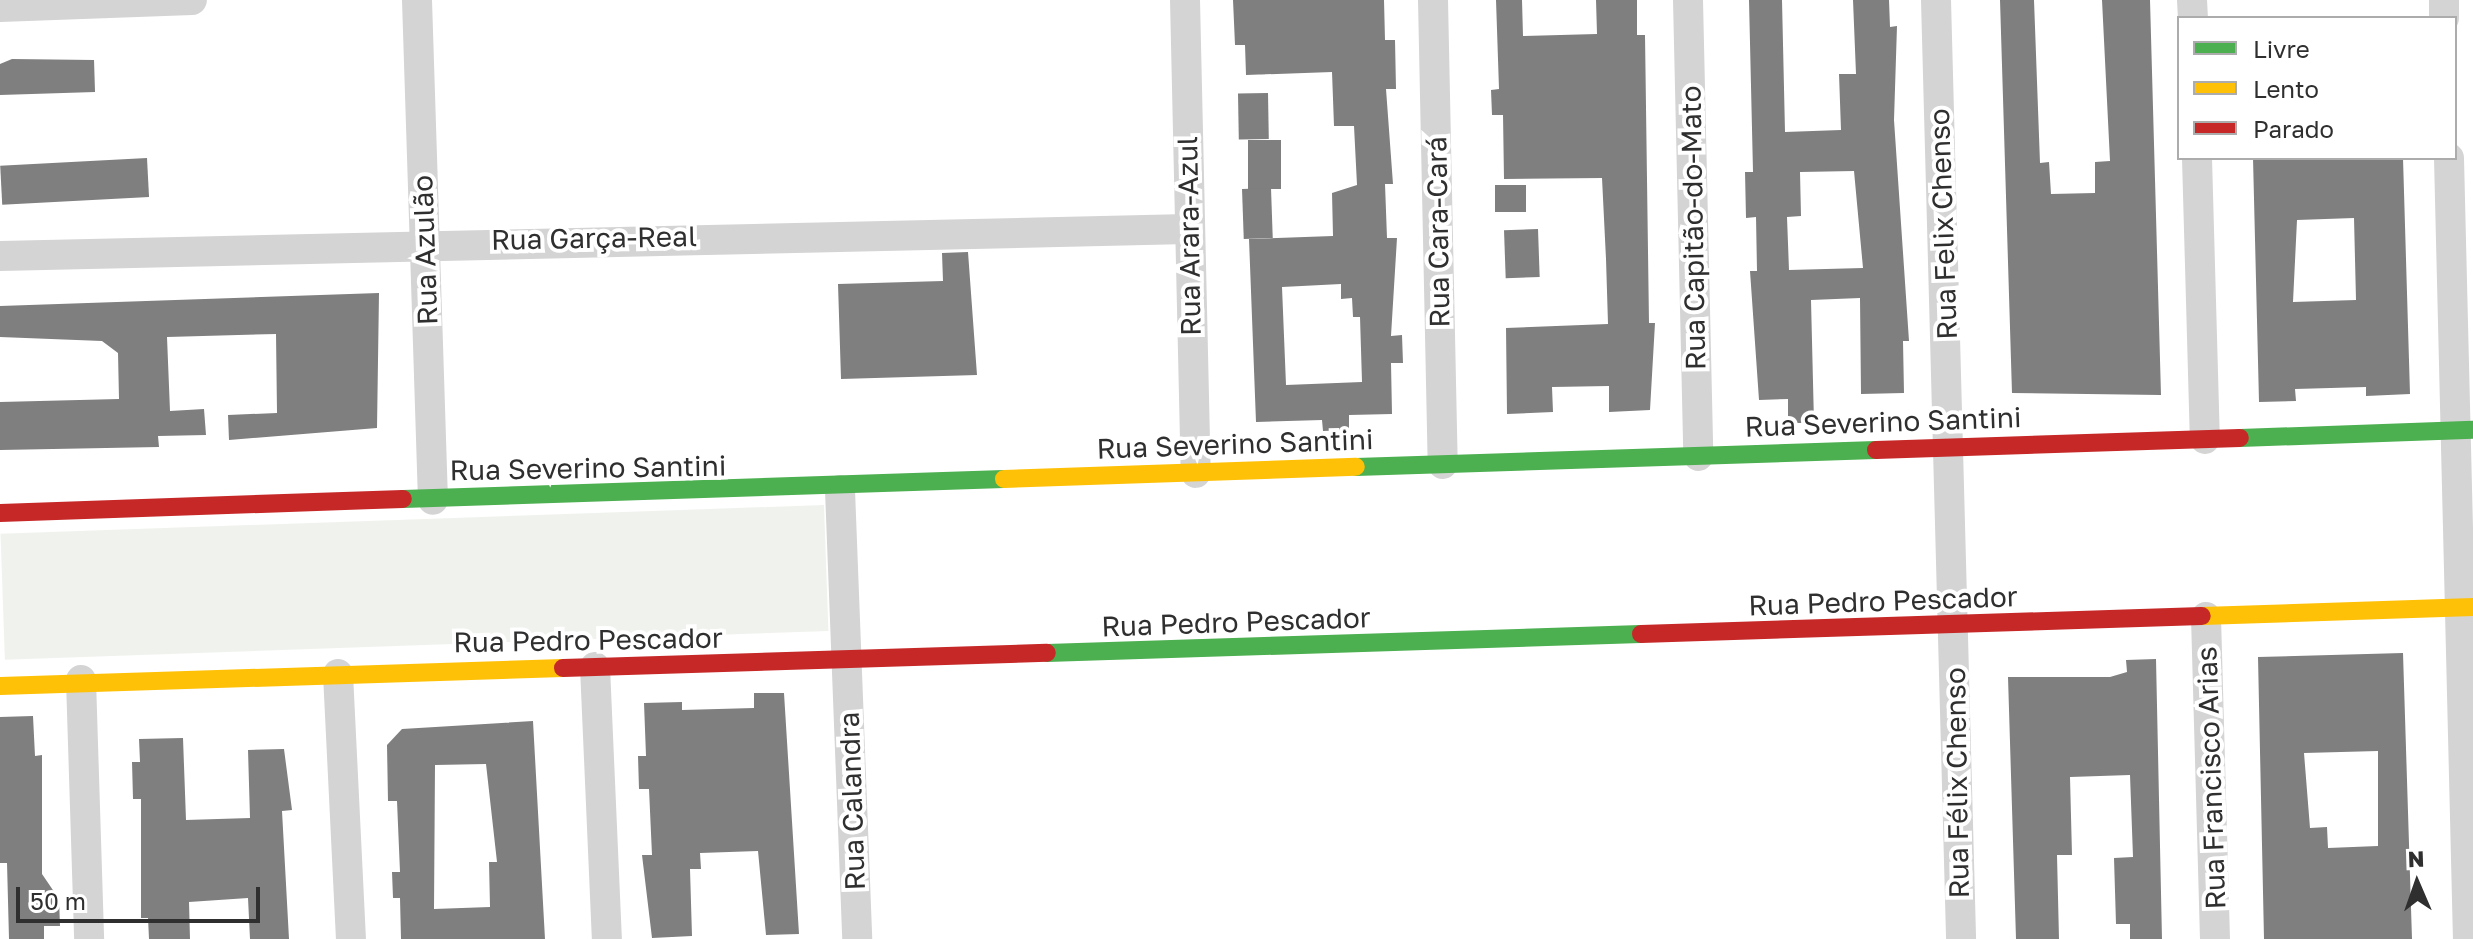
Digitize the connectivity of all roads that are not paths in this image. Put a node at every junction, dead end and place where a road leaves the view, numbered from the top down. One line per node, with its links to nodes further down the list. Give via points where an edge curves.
1 (192, 0): 7 (street)
2 (417, 0): 11 (street, Rua Azulão)
3 (1185, 0): 10 (street, Rua Arara-Azul)
4 (1433, 0): 17 (street, Rua Cara-Cará)
5 (1688, 0): 16 (street, Rua Capitão-do-Mato)
6 (1936, 0): 15 (street, Rua Felix Chenso)
7 (0, 7)
8 (2197, 160): 14 (street)
9 (2449, 160): 13 (street)
10 (1188, 229): 11 (street, Rua Garça-Real); 18 (street, Rua Arara-Azul)
11 (425, 241): 12 (street, Rua Garça-Real); 20 (street, Rua Azulão)
12 (0, 256)
13 (2466, 430): 14 (street, Rua Severino Santini); 22 (street)
14 (2205, 439): 15 (street, Rua Severino Santini)
15 (1949, 447): 16 (street, Rua Severino Santini); 24 (street, Rua Felix Chenso)
16 (1698, 456): 17 (street, Rua Severino Santini)
17 (1443, 464): 18 (street, Rua Severino Santini)
18 (1196, 473): 19 (street, Rua Severino Santini)
19 (840, 490): 20 (street, Rua Severino Santini); 25 (street, Rua Calandra)
20 (433, 500): 21 (street, Rua Severino Santini)
21 (0, 513)
22 (2468, 607): 23 (street, Rua Pedro Pescador); 36 (street)
23 (2206, 617): 24 (street, Rua Pedro Pescador); 35 (street, Rua Francisco Arias)
24 (1954, 627): 25 (street, Rua Pedro Pescador); 34 (street, Rua Félix Chenso)
25 (846, 662): 26 (street, Rua Pedro Pescador); 33 (street, Rua Calandra)
26 (595, 667): 27 (street, Rua Pedro Pescador); 32 (street)
27 (338, 674): 28 (street, Rua Pedro Pescador); 31 (street)
28 (81, 680): 29 (street, Rua Pedro Pescador); 30 (street)
29 (0, 686)
30 (89, 939)
31 (351, 939)
32 (607, 939)
33 (857, 939)
34 (1961, 939)
35 (2215, 939)
36 (2468, 939)

